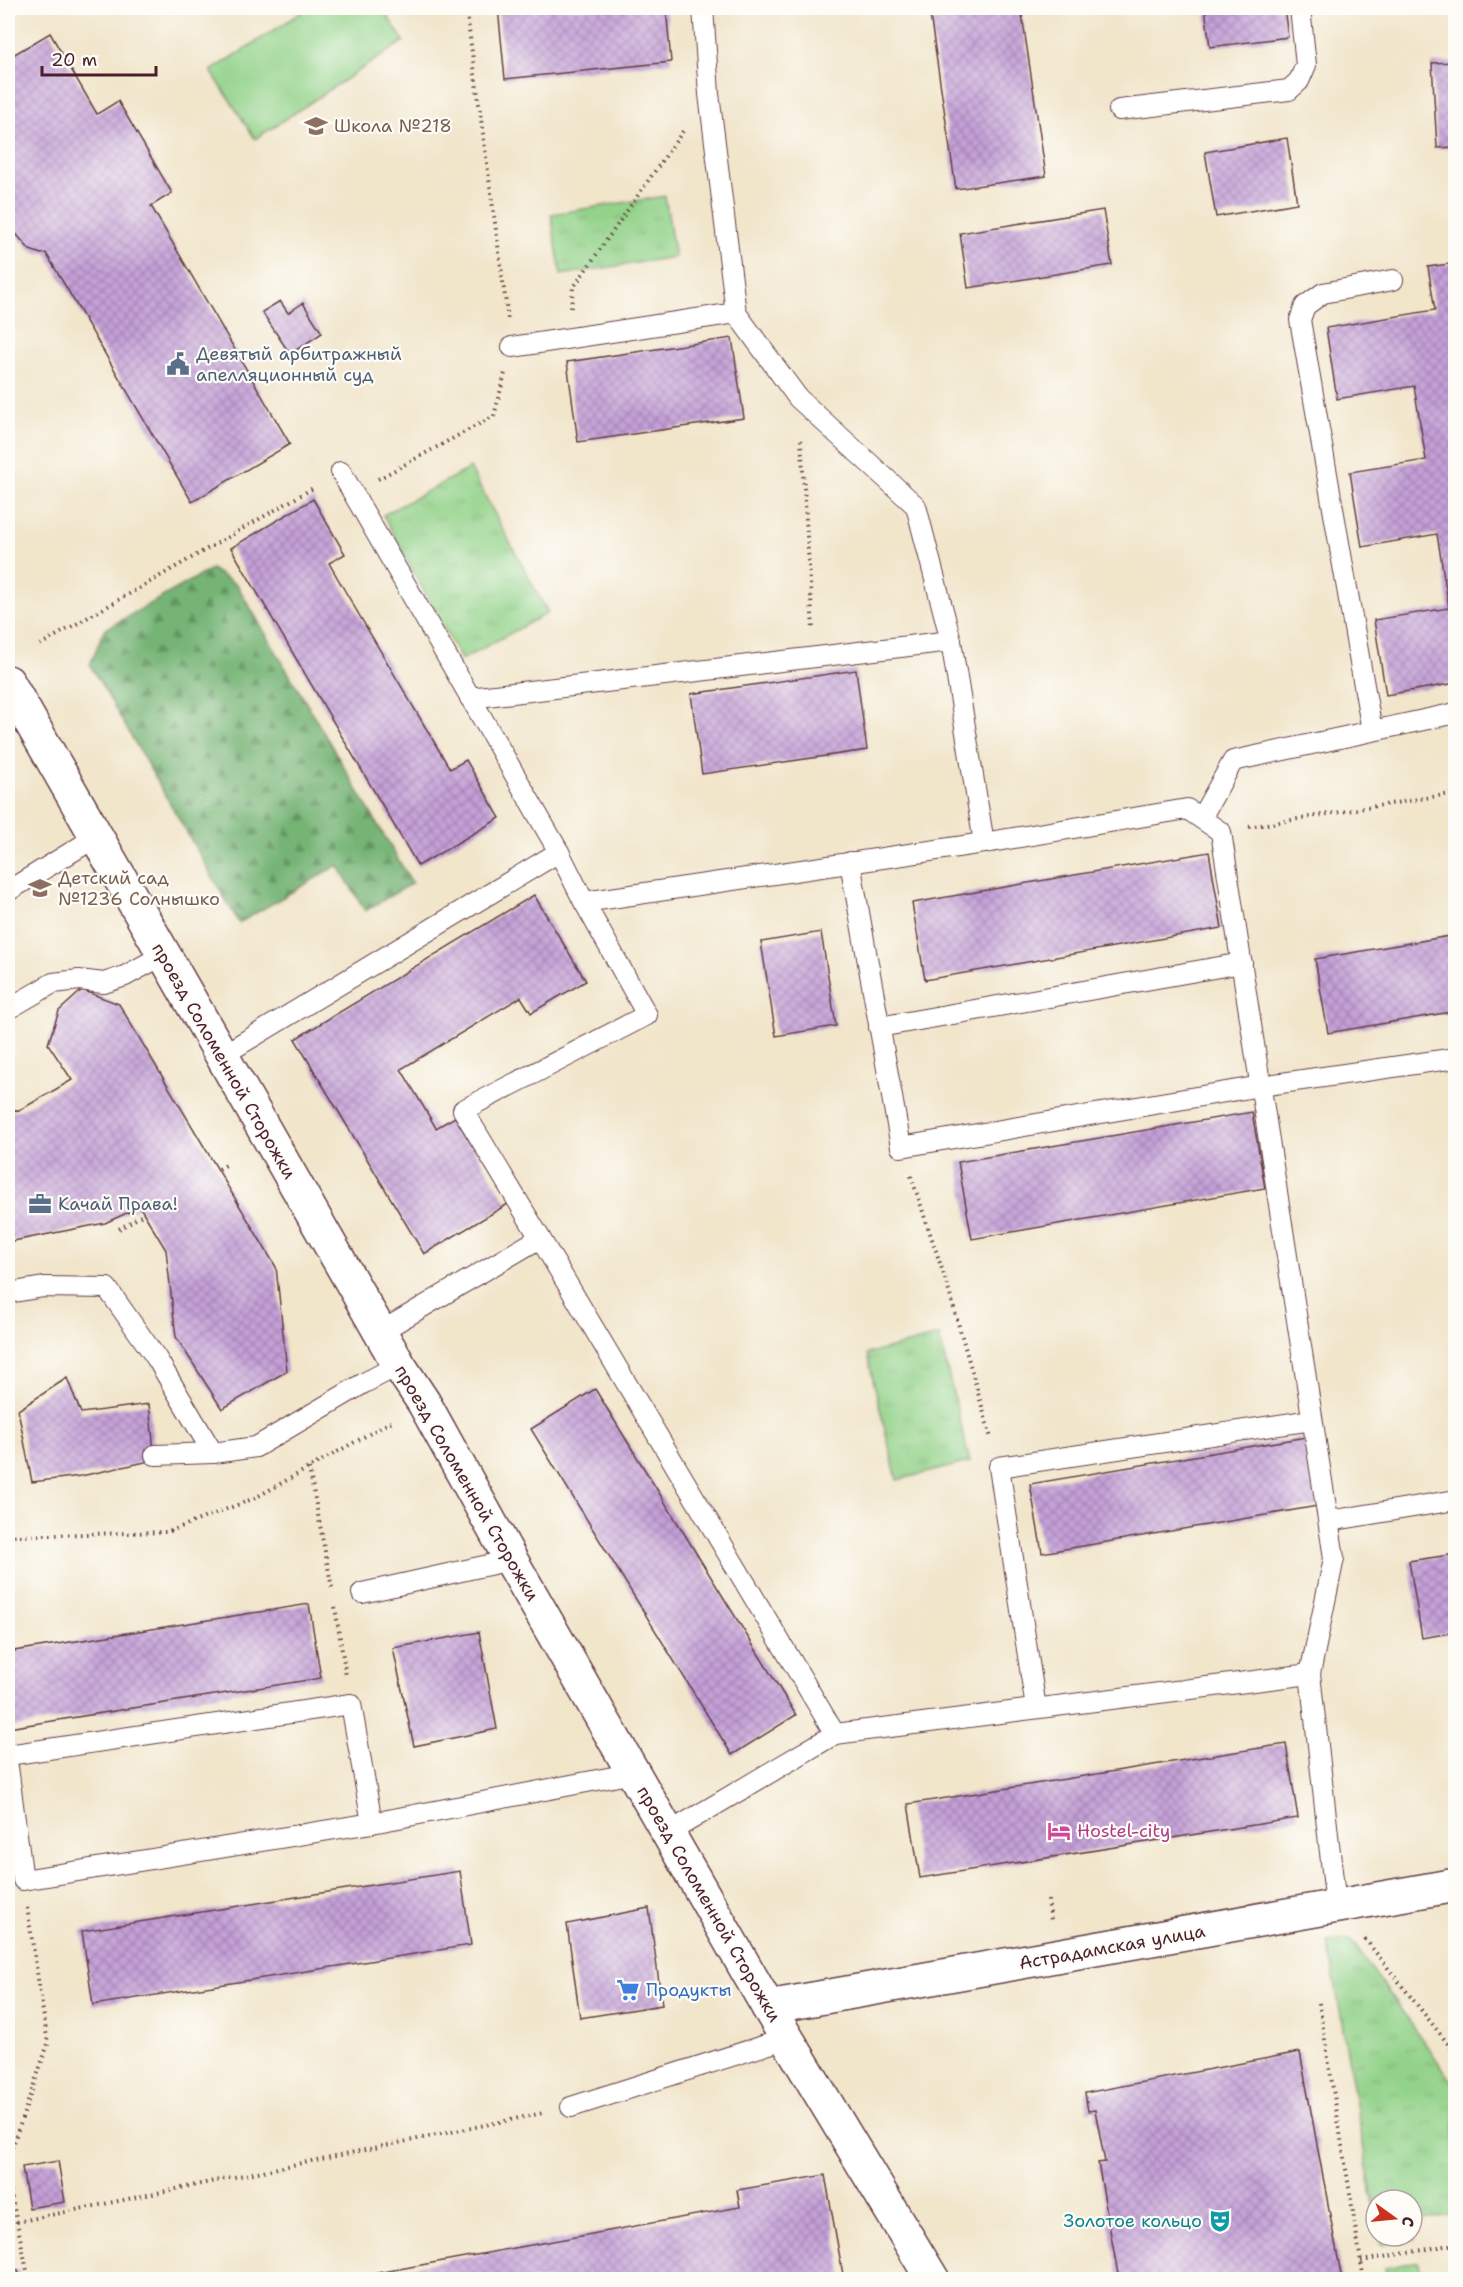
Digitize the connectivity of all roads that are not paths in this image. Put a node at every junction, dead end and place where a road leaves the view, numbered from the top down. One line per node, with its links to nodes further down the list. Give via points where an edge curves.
1 (703, 8): 5 (lane, via 709,94)
2 (1300, 8): 3 (lane, via 1306,65 1299,81 1289,90)
3 (1119, 110)
4 (1393, 280): 12 (lane, via 1323,293 1305,306 1300,321)
5 (736, 313): 6 (lane); 8 (lane, via 798,398 916,507)
6 (512, 347)
7 (341, 472): 10 (lane)
8 (951, 641): 10 (lane); 15 (lane)
9 (8, 681): 14 (street, проезд Соломенной Сторожки)
10 (470, 698): 16 (lane)
11 (1455, 713): 12 (lane)
12 (1372, 731): 13 (lane, via 1233,761)
13 (1201, 818): 15 (lane, via 1188,809); 21 (lane, via 1221,832)
14 (96, 837): 18 (lane); 20 (street, проезд Соломенной Сторожки)
15 (984, 843): 17 (lane)
16 (560, 852): 19 (lane); 24 (lane)
17 (850, 862): 19 (lane); 23 (lane)
18 (8, 891)
19 (585, 902): 27 (lane, via 647,1015 464,1110)
20 (163, 955): 22 (lane, via 104,983 53,983); 24 (street, проезд Соломенной Сторожки)
21 (1242, 963): 23 (lane); 26 (lane)
22 (8, 1009)
23 (879, 1027): 26 (lane, via 901,1147)
24 (221, 1056): 29 (street, проезд Соломенной Сторожки)
25 (1455, 1058): 26 (lane)
26 (1261, 1086): 31 (lane)
27 (540, 1238): 29 (lane); 40 (lane)
28 (8, 1293): 32 (lane, via 44,1287 107,1288 157,1359)
29 (380, 1332): 30 (street, проезд Соломенной Сторожки)
30 (399, 1365): 32 (lane, via 256,1447); 36 (street, проезд Соломенной Сторожки)
31 (1312, 1420): 35 (lane); 39 (lane, via 999,1467)
32 (213, 1453): 33 (lane)
33 (155, 1455)
34 (1455, 1500): 35 (lane)
35 (1329, 1521): 38 (lane, via 1334,1558)
36 (511, 1560): 37 (lane); 43 (street, проезд Соломенной Сторожки)
37 (362, 1593)
38 (1310, 1674): 39 (lane); 47 (lane)
39 (1036, 1708): 40 (lane)
40 (835, 1734): 45 (lane)
41 (8, 1755): 44 (lane, via 351,1704)
42 (8, 1767): 44 (lane, via 23,1880)
43 (634, 1773): 44 (lane); 45 (street, проезд Соломенной Сторожки)
44 (372, 1823)
45 (668, 1833): 48 (street, проезд Соломенной Сторожки)
46 (1455, 1885): 47 (street, Астрадамская улица)
47 (1336, 1906): 48 (street, Астрадамская улица)
48 (768, 2007): 49 (street, проезд Соломенной Сторожки)
49 (788, 2037): 50 (lane); 51 (street, проезд Соломенной Сторожки)
50 (571, 2107)
51 (933, 2280)

